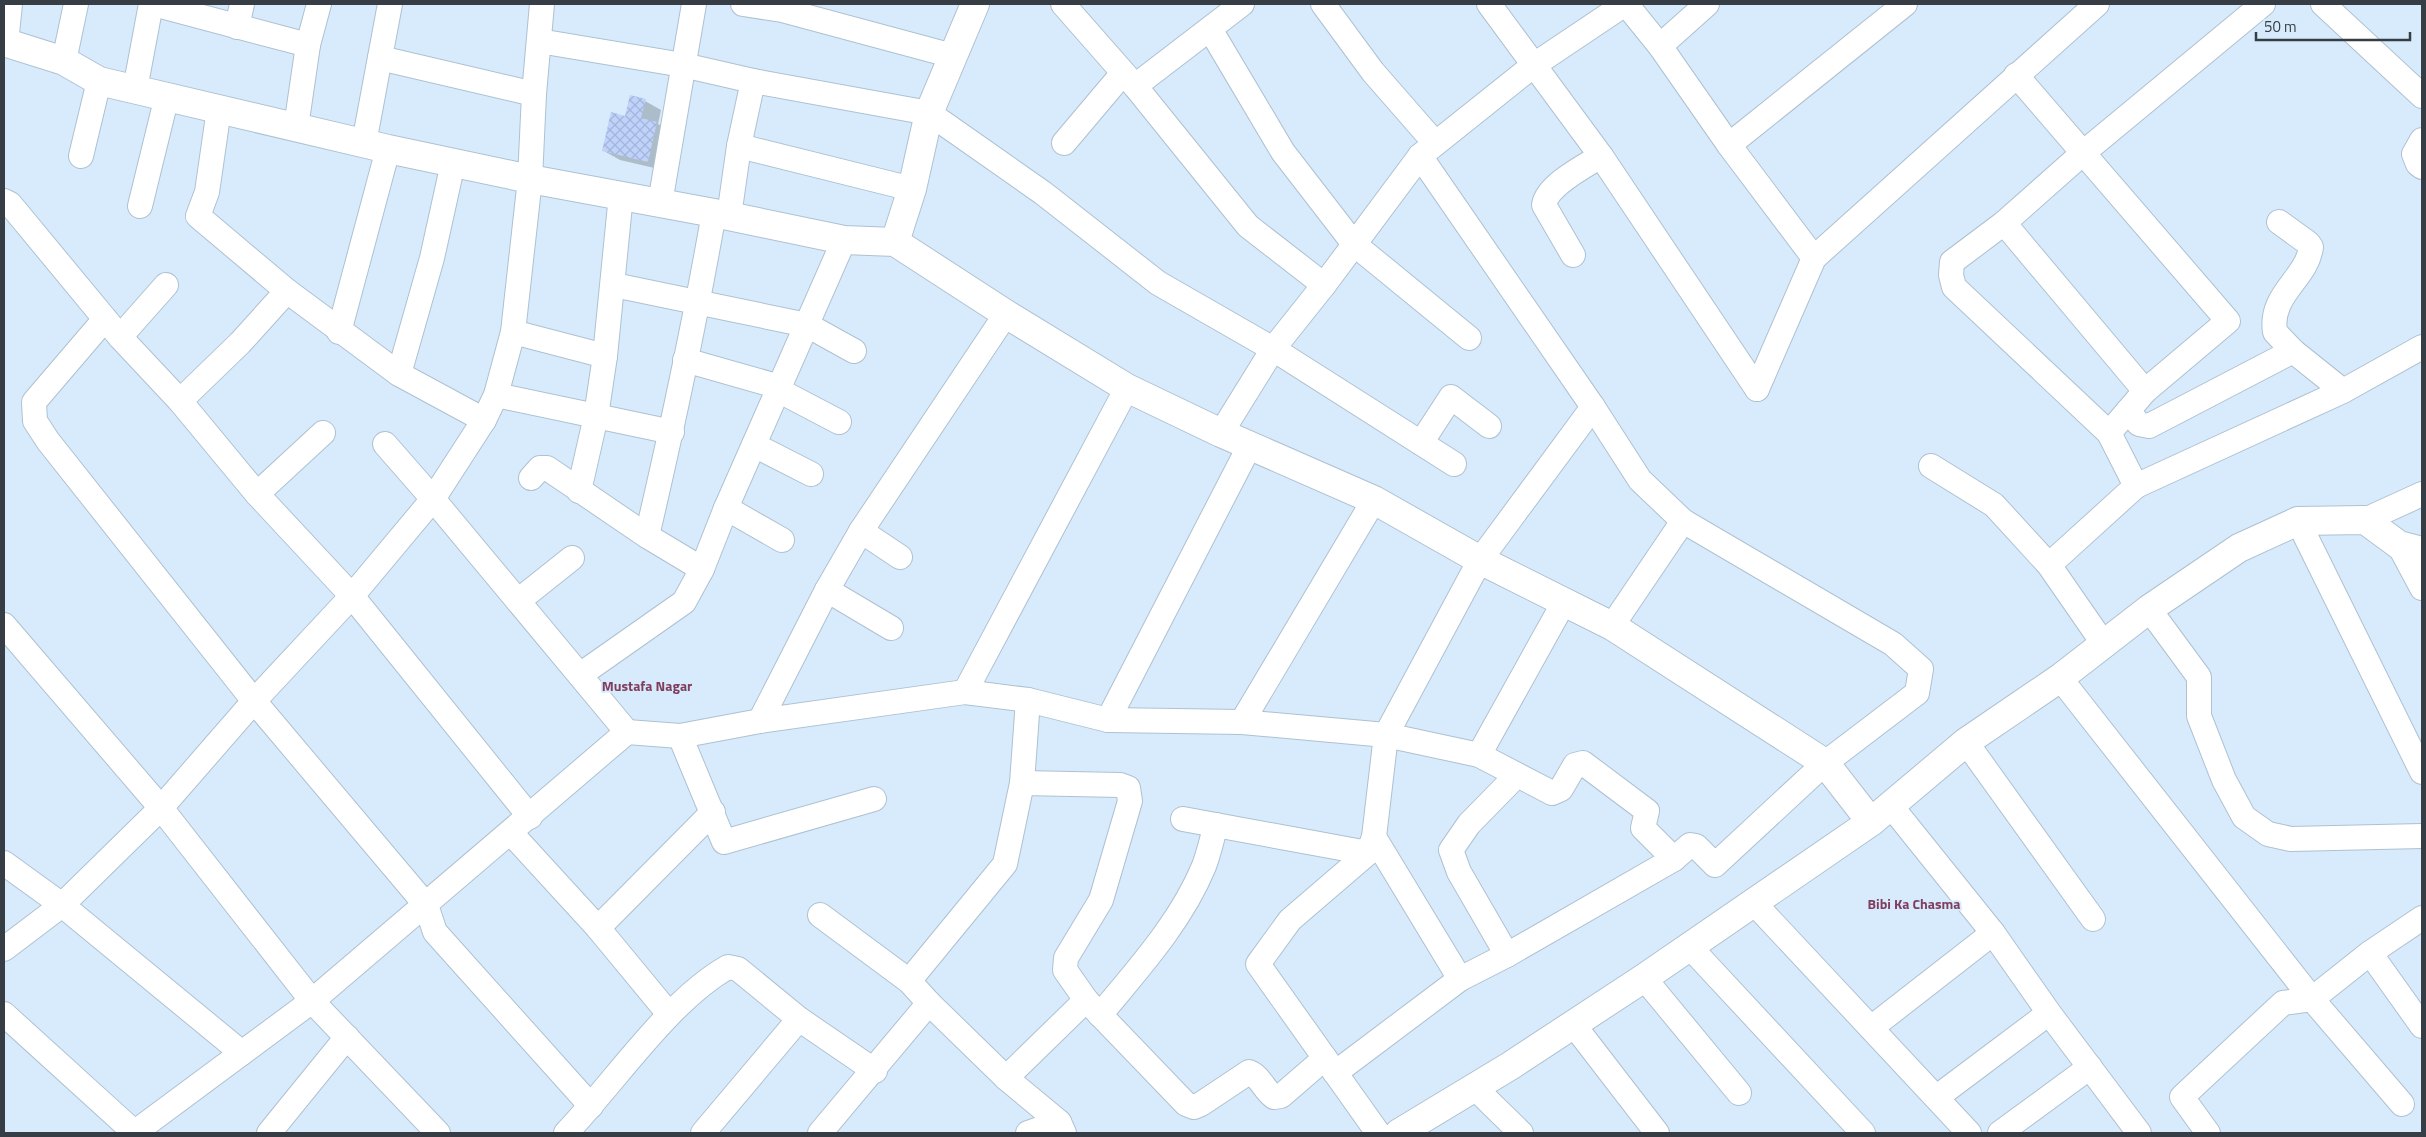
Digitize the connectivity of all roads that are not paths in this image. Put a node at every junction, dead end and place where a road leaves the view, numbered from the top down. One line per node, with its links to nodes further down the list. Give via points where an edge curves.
1 (10, 4): 25 (street)
2 (76, 4): 30 (street)
3 (152, 4): 22 (street); 37 (street)
4 (242, 4): 22 (street)
5 (319, 4): 26 (street)
6 (390, 4): 29 (street)
7 (542, 4): 24 (street)
8 (694, 4): 31 (street)
9 (744, 4): 20 (street)
10 (976, 4): 28 (street)
11 (1063, 4): 35 (street)
12 (1242, 4): 23 (street)
13 (1323, 4): 49 (street)
14 (1489, 4): 32 (street)
15 (1626, 4): 27 (street); 32 (street)
16 (1707, 4): 27 (street)
17 (1905, 4): 46 (street)
18 (2263, 4): 50 (street)
19 (2323, 4): 40 (street)
20 (782, 7): 28 (street)
21 (2088, 7): 33 (street)
22 (237, 27): 26 (street)
23 (1210, 30): 35 (street); 66 (street, via 1283,152)
24 (539, 42): 31 (street); 38 (street)
25 (5, 43): 30 (street)
26 (308, 45): 43 (street)
27 (1660, 46): 46 (street)
28 (953, 56): 42 (street)
29 (380, 58): 38 (street); 47 (street)
30 (64, 61): 36 (street)
31 (683, 65): 34 (street); 58 (street)
32 (1534, 66): 49 (street); 52 (street)
33 (2016, 75): 50 (street); 68 (street)
34 (754, 80): 42 (street); 48 (street)
35 (1129, 80): 45 (street); 71 (street, via 1248,226)
36 (100, 81): 37 (street); 51 (street)
37 (135, 89): 39 (street)
38 (534, 94): 55 (street)
39 (167, 96): 41 (street); 60 (street)
40 (2422, 96)
41 (219, 109): 43 (street); 72 (street, via 207,192 198,216)
42 (929, 113): 56 (street); 81 (street, via 1043,193 1158,283)
43 (296, 128): 47 (street)
44 (2422, 140): 54 (street, via 2414,154)
45 (1064, 143)
46 (1729, 145): 68 (street)
47 (376, 146): 53 (street); 77 (street)
48 (739, 146): 56 (street); 61 (street)
49 (1428, 149): 66 (street); 93 (street)
50 (2084, 153): 63 (street); 89 (street, via 2228,321)
51 (81, 156)
52 (1601, 156): 67 (street, via 1555,186 1545,199 1544,205); 68 (street, via 1757,389)
53 (453, 163): 55 (street); 86 (street, via 432,258)
54 (2422, 167)
55 (530, 180): 57 (street); 78 (street)
56 (912, 189): 65 (street)
57 (621, 195): 58 (street); 70 (street)
58 (660, 203): 61 (street)
59 (6, 206): 76 (street)
60 (140, 206)
61 (721, 214): 64 (street); 73 (street)
62 (2279, 222): 83 (street, via 2311,247 2275,309 2275,332)
63 (2004, 223): 89 (street); 100 (street, via 1952,262 1954,286)
64 (844, 240): 65 (street); 75 (street)
65 (895, 242): 74 (street)
66 (1354, 244): 71 (street); 79 (street)
67 (1573, 255)
68 (1814, 258)
69 (166, 285): 76 (street)
70 (614, 285): 73 (street); 84 (street)
71 (1324, 285): 81 (street)
72 (287, 291): 77 (street); 92 (street, via 240,344)
73 (699, 301): 75 (street); 85 (street)
74 (1006, 314): 87 (street); 121 (street)
75 (807, 325): 82 (street); 88 (street)
76 (113, 328): 92 (street); 144 (street, via 34,402 35,421)
77 (339, 332): 86 (street)
78 (513, 332): 84 (street); 91 (street)
79 (1469, 338)
80 (2422, 347): 90 (street)
81 (1274, 349): 102 (street); 103 (street)
82 (854, 351)
83 (2294, 351): 90 (street); 94 (street, via 2149,426 2140,424)
84 (605, 356): 95 (street)
85 (685, 360): 88 (street); 99 (street)
86 (399, 374): 96 (street)
87 (1128, 388): 102 (street); 142 (street)
88 (779, 389): 97 (street); 105 (street)
89 (2145, 391): 94 (street)
90 (2343, 391): 111 (street)
91 (496, 395): 95 (street); 96 (street)
92 (180, 401): 113 (street)
93 (1593, 407): 119 (street, via 1640,480); 127 (street)
94 (2128, 411): 100 (street)
95 (596, 416): 99 (street); 112 (street)
96 (484, 420): 115 (street)
97 (839, 422)
98 (1489, 426): 103 (street, via 1451,397)
99 (672, 432): 122 (street)
100 (2109, 432): 111 (street)
101 (323, 433): 113 (street)
102 (1221, 433): 106 (street)
103 (1421, 443): 107 (street)
104 (385, 444): 115 (street)
105 (754, 445): 109 (street); 117 (street)
106 (1250, 445): 116 (street); 145 (street)
107 (1454, 464)
108 (1931, 466): 128 (street, via 1994,505)
109 (811, 474)
110 (532, 478): 112 (street, via 540,468 546,468)
111 (2136, 486): 128 (street)
112 (579, 491): 122 (street)
113 (257, 494): 132 (street)
114 (2422, 494): 118 (street)
115 (433, 499): 132 (street); 133 (street)
116 (1374, 500): 127 (street); 147 (street)
117 (726, 508): 123 (street); 129 (street)
118 (2365, 520): 120 (street); 124 (street)
119 (1683, 521): 137 (street); 153 (street, via 1893,644 1921,669 1916,693)
120 (2298, 521): 135 (street, via 2239,548); 154 (street)
121 (861, 531): 125 (street); 131 (street)
122 (647, 536): 129 (street)
123 (782, 540)
124 (2410, 548): 130 (street)
125 (900, 557)
126 (572, 558): 133 (street)
127 (1480, 560): 134 (street); 149 (street)
128 (2049, 565): 139 (street)
129 (702, 570): 140 (street, via 676,610)
130 (2422, 588)
131 (827, 590): 138 (street); 146 (street)
132 (352, 596): 144 (street); 161 (street)
133 (518, 601): 140 (street)
134 (1564, 602): 137 (street); 152 (street)
135 (2149, 609): 139 (street); 165 (street, via 2199,677 2199,716 2224,780 2244,817 2268,834 2291,839)
136 (4, 625): 158 (street)
137 (1612, 626): 153 (street)
138 (890, 628)
139 (2103, 643): 141 (street)
140 (580, 675): 148 (street)
141 (2060, 678): 151 (street); 184 (street)
142 (965, 692): 143 (street); 146 (street)
143 (1028, 700): 145 (street); 156 (street)
144 (254, 701): 158 (street); 171 (street)
145 (1108, 720): 147 (street)
146 (760, 721): 150 (street)
147 (1242, 722): 149 (street)
148 (627, 732): 150 (street); 161 (street)
149 (1386, 735): 152 (street); 166 (street)
150 (680, 736): 159 (street)
151 (1966, 742): 160 (street); 174 (street)
152 (1479, 755): 155 (street)
153 (1825, 762): 160 (street); 167 (street, via 1716,865 1696,846 1690,845)
154 (2422, 772)
155 (1516, 776): 167 (street, via 1552,793 1557,792 1575,765 1583,763 1647,811 1643,828); 180 (street, via 1469,824 1451,850 1459,872)
156 (1022, 783): 183 (street, via 1005,864); 187 (street, via 1120,785 1128,788 1130,801 1101,900 1066,958 1065,970)
157 (874, 799): 159 (street, via 724,842)
158 (161, 808): 170 (street); 185 (street)
159 (713, 812): 175 (street)
160 (1881, 814): 169 (street); 176 (street)
161 (530, 817): 164 (street)
162 (1183, 819): 163 (street)
163 (1216, 825): 166 (street); 187 (street, via 1204,866 1160,940)
164 (511, 833): 171 (street); 175 (street)
165 (2422, 836)
166 (1371, 845): 182 (street); 197 (street, via 1290,920 1258,964)
167 (1674, 859): 180 (street)
168 (4, 863): 170 (street)
169 (1754, 903): 177 (street); 194 (street)
170 (62, 905): 178 (street); 196 (street)
171 (426, 905): 185 (street); 205 (street, via 435,932)
172 (820, 915): 183 (street)
173 (2422, 918): 179 (street)
174 (2093, 919)
175 (598, 928): 190 (street)
176 (1993, 933): 188 (street); 194 (street)
177 (1689, 946): 181 (street); 218 (street)
178 (4, 949)
179 (2370, 953): 184 (street); 193 (street)
180 (1507, 955): 182 (street)
181 (1644, 978): 192 (street); 202 (street)
182 (1460, 979): 197 (street)
183 (909, 981): 186 (street)
184 (2312, 999): 204 (street); 222 (street, via 2283,1003 2182,1097)
185 (312, 1001): 195 (street); 196 (street)
186 (929, 1004): 199 (street); 200 (street)
187 (1093, 1007): 197 (street, via 1186,1104 1194,1107 1249,1072 1269,1093 1281,1096); 200 (street)
188 (2049, 1013): 198 (street); 203 (street)
189 (4, 1014): 208 (street)
190 (669, 1014): 191 (street, via 728,967 738,969); 205 (street)
191 (799, 1019): 199 (street); 211 (street)
192 (1573, 1024): 201 (street); 217 (street)
193 (2422, 1026)
194 (1871, 1028): 203 (street)
195 (347, 1037): 207 (street); 209 (street)
196 (242, 1053): 208 (street)
197 (1330, 1065): 214 (street)
198 (2090, 1067): 220 (street); 221 (street)
199 (875, 1071): 212 (street)
200 (1006, 1078): 206 (street)
201 (1474, 1087): 215 (street); 216 (street)
202 (1739, 1093)
203 (1937, 1097): 219 (street)
204 (2402, 1104)
205 (591, 1106): 210 (street)
206 (1061, 1128): 213 (street)
207 (430, 1130)
208 (135, 1133)
209 (269, 1133)
210 (566, 1133)
211 (703, 1133)
212 (820, 1133)
213 (1028, 1133)
214 (1378, 1133)
215 (1399, 1133)
216 (1521, 1133)
217 (1657, 1133)
218 (1863, 1133)
219 (1970, 1133)
220 (2000, 1133)
221 (2139, 1133)
222 (2208, 1133)

